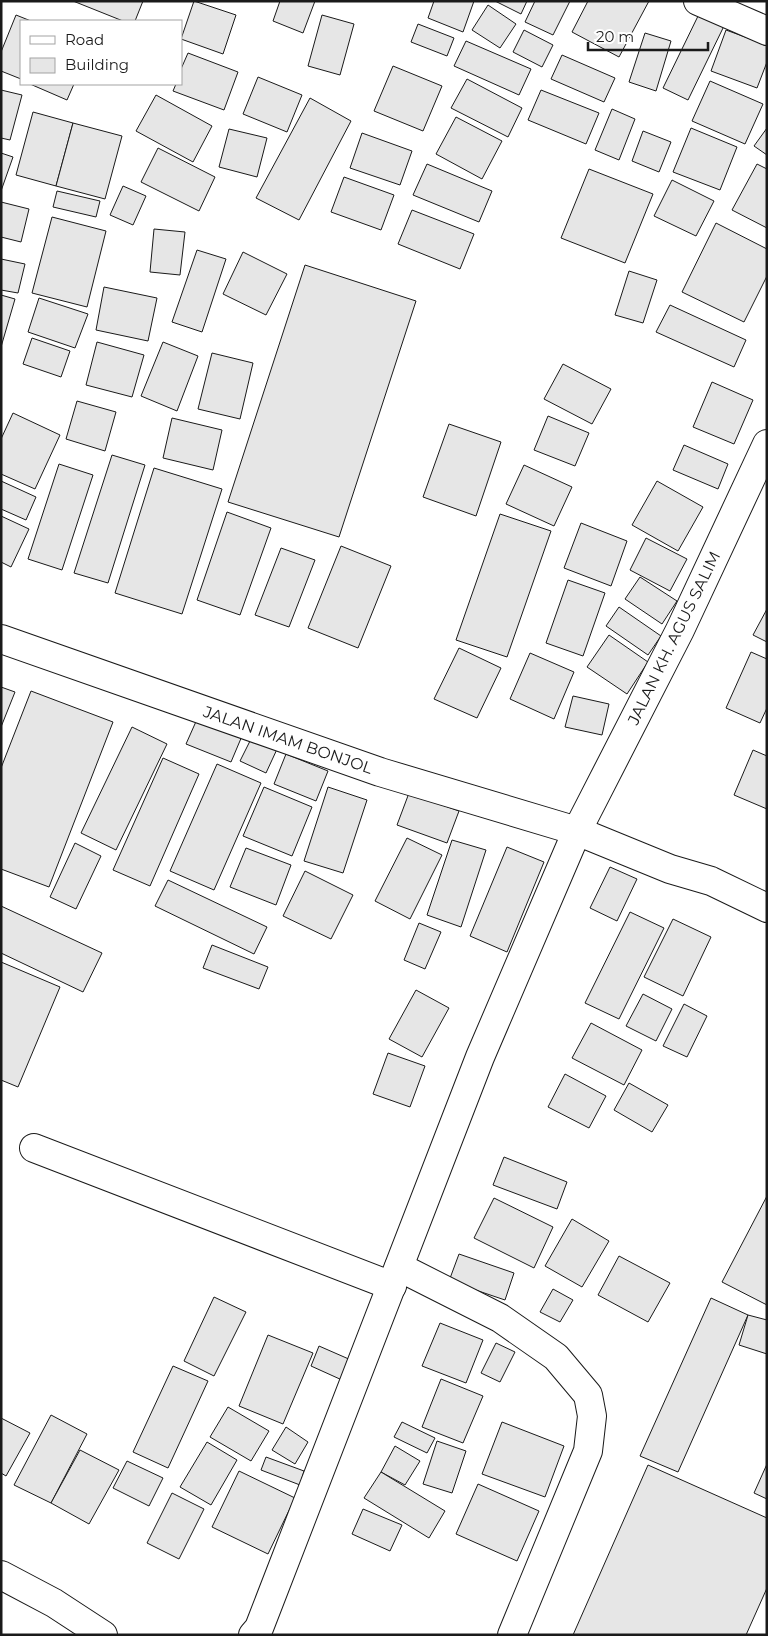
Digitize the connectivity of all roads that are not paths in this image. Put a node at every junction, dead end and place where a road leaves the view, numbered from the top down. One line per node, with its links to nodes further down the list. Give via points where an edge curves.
1 (698, 1): 2 (street)
2 (767, 31)
3 (767, 444): 5 (street, JALAN KH. AGUS SALIM, via 680,630)
4 (1, 639): 5 (street, JALAN IMAM BONJOL, via 380,772)
5 (577, 831): 6 (street, JALAN IMAM BONJOL, via 670,869 711,881); 8 (street, JALAN KH. AGUS SALIM, via 480,1057)
6 (767, 908)
7 (34, 1148): 8 (street)
8 (396, 1276): 11 (street, JALAN KH. AGUS SALIM, via 259,1628); 12 (street, via 508,1324 556,1356 588,1395 592,1416 588,1451)
9 (1, 1575): 10 (street, via 54,1603)
10 (103, 1635)
11 (253, 1635)
12 (512, 1635)

